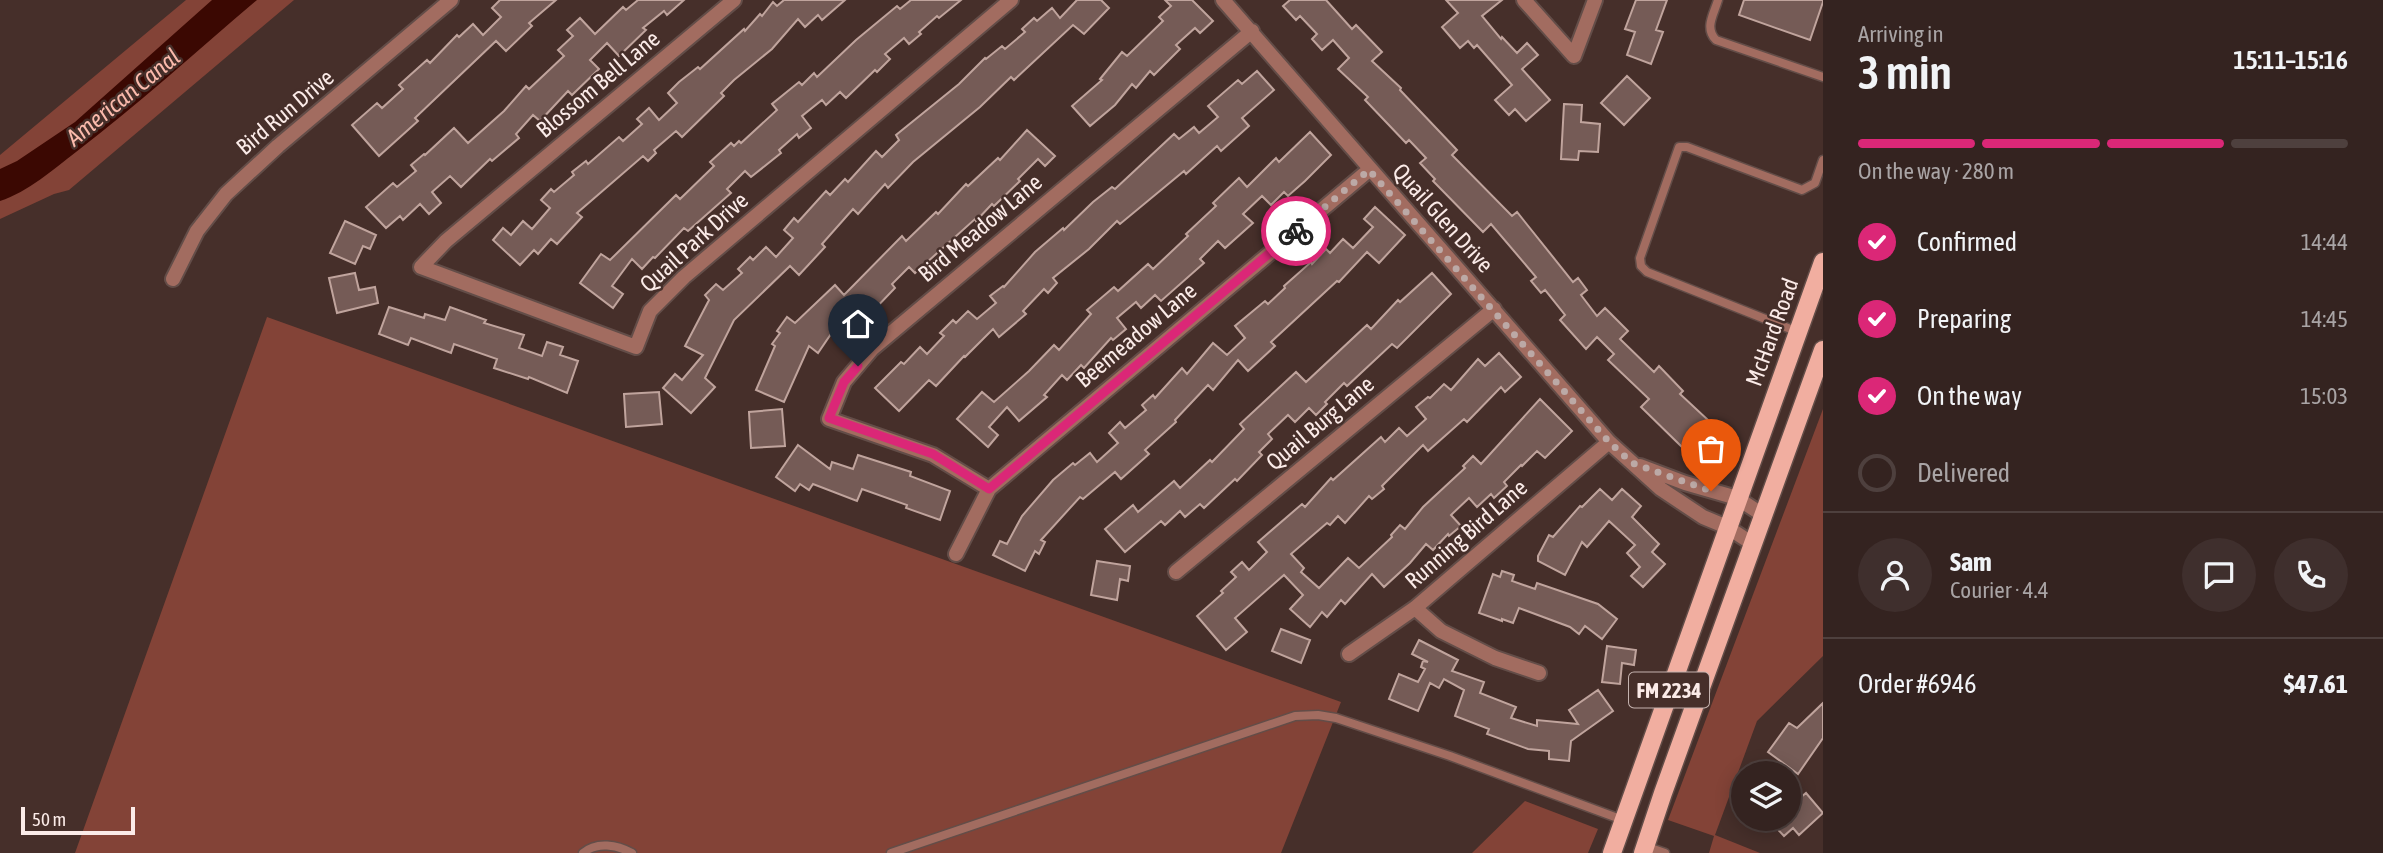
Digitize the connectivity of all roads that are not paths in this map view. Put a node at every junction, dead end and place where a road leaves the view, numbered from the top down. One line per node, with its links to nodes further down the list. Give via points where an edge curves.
1 (451, 0): 14 (street, Bird Run Drive, via 226,194 197,231)
2 (734, 0): 12 (street, Blossom Bell Lane)
3 (1012, 0): 12 (street, Quail Park Drive, via 684,277 650,311 636,347 421,267)
4 (1223, 0): 8 (street, Quail Glen Drive)
5 (1524, 0): 6 (street, via 1574,56)
6 (1595, 0)
7 (1718, 0): 9 (lane, via 1709,29 1716,40)
8 (1252, 31): 11 (street, Quail Glen Drive); 20 (street, Bird Meadow Lane, via 872,349 844,382 829,418 933,454)
9 (1823, 77)
10 (1823, 160): 16 (lane, via 1815,183 1802,190 1679,147 1640,258 1640,266 1647,272)
11 (1369, 170): 15 (street, Quail Glen Drive); 20 (street, Beemeadow Lane)
12 (523, 177)
13 (1823, 262): 16 (main road, McHard Road / FM 2234)
14 (173, 279)
15 (1494, 309): 18 (street, Quail Glen Drive); 26 (street, Quail Burg Lane)
16 (1798, 332): 21 (main road, McHard Road / FM 2234)
17 (1823, 350): 22 (main road, FM 2234)
18 (1609, 442): 19 (street, Quail Glen Drive); 27 (street, Running Bird Lane)
19 (1632, 463): 21 (street, Quail Glen Drive); 23 (street, Quail Glen Drive, via 1661,489)
20 (989, 489): 25 (street, Beemeadow Lane)
21 (1737, 498): 22 (street, Quail Glen Drive); 23 (main road, McHard Road / FM 2234)
22 (1763, 515): 24 (main road, FM 2234)
23 (1727, 527): 24 (street, Quail Glen Drive); 30 (main road, McHard Road / FM 2234)
24 (1753, 544): 31 (main road, FM 2234)
25 (956, 554)
26 (1176, 572)
27 (1415, 608): 28 (street, Running Bird Lane); 29 (street, via 1441,631 1494,659)
28 (1349, 654)
29 (1539, 673)
30 (1623, 820): 34 (lane, via 1336,718 1307,715); 35 (main road, McHard Road / FM 2234)
31 (1644, 850): 36 (lane)
32 (583, 853): 33 (lane, via 604,845)
33 (632, 853)
34 (891, 853)
35 (1612, 853)
36 (1665, 853)

